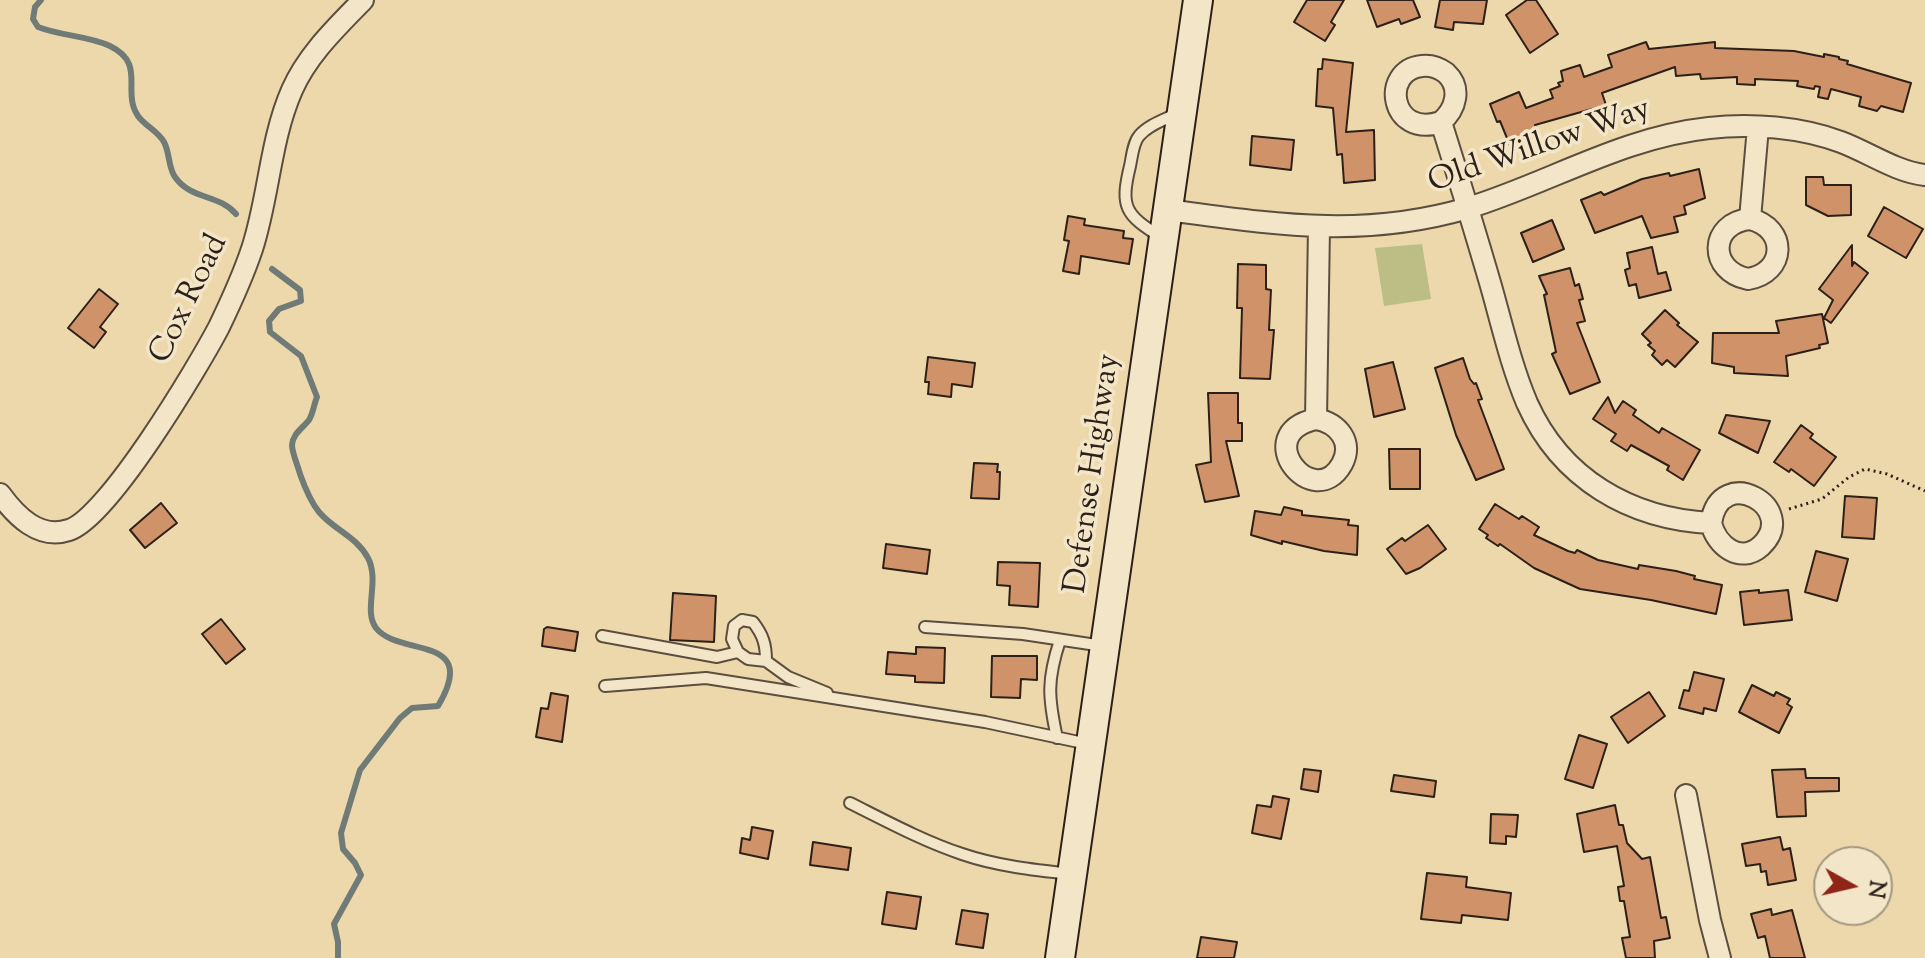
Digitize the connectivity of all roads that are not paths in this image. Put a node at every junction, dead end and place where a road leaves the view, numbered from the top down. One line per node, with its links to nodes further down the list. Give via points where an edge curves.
1 (363, 0): 13 (street, Cox Road, via 318,48 292,90 242,277 205,352 136,461 87,519 61,532 27,524)
2 (1198, 0): 3 (main road, Defense Highway)
3 (1182, 111): 8 (main road, Defense Highway); 11 (lane, via 1137,138 1124,193 1129,212)
4 (1441, 122): 7 (street)
5 (1758, 127): 6 (street, Old Willow Way, via 1838,140); 7 (street, Old Willow Way, via 1711,128 1640,141); 9 (street)
6 (1925, 175)
7 (1468, 207): 10 (street, Old Willow Way, via 1415,221); 14 (street, via 1517,376 1550,441 1592,485 1623,503 1654,516)
8 (1167, 210): 10 (street, Old Willow Way); 11 (main road, Defense Highway)
9 (1750, 219)
10 (1319, 227): 12 (street)
11 (1163, 238): 18 (main road, Defense Highway)
12 (1316, 419)
13 (0, 494)
14 (1711, 523): 14 (street, via 1724,548 1743,553 1760,546 1771,526 1764,503 1746,493 1733,494 1716,507)
15 (925, 627): 17 (lane)
16 (602, 636): 19 (lane, via 717,657)
17 (1060, 640): 18 (lane); 23 (lane, via 1049,700)
18 (1105, 646): 24 (main road, Defense Highway)
19 (738, 652): 20 (lane); 20 (lane, via 734,626 742,620 753,622 766,645)
20 (766, 661): 22 (lane, via 788,677)
21 (605, 686): 22 (lane, via 706,678)
22 (840, 699): 23 (lane)
23 (1057, 738): 24 (lane)
24 (1090, 745): 27 (main road, Defense Highway)
25 (1686, 795): 29 (street)
26 (850, 803): 27 (lane, via 962,854)
27 (1072, 875): 28 (main road, Defense Highway)
28 (1060, 958)
29 (1720, 958)

